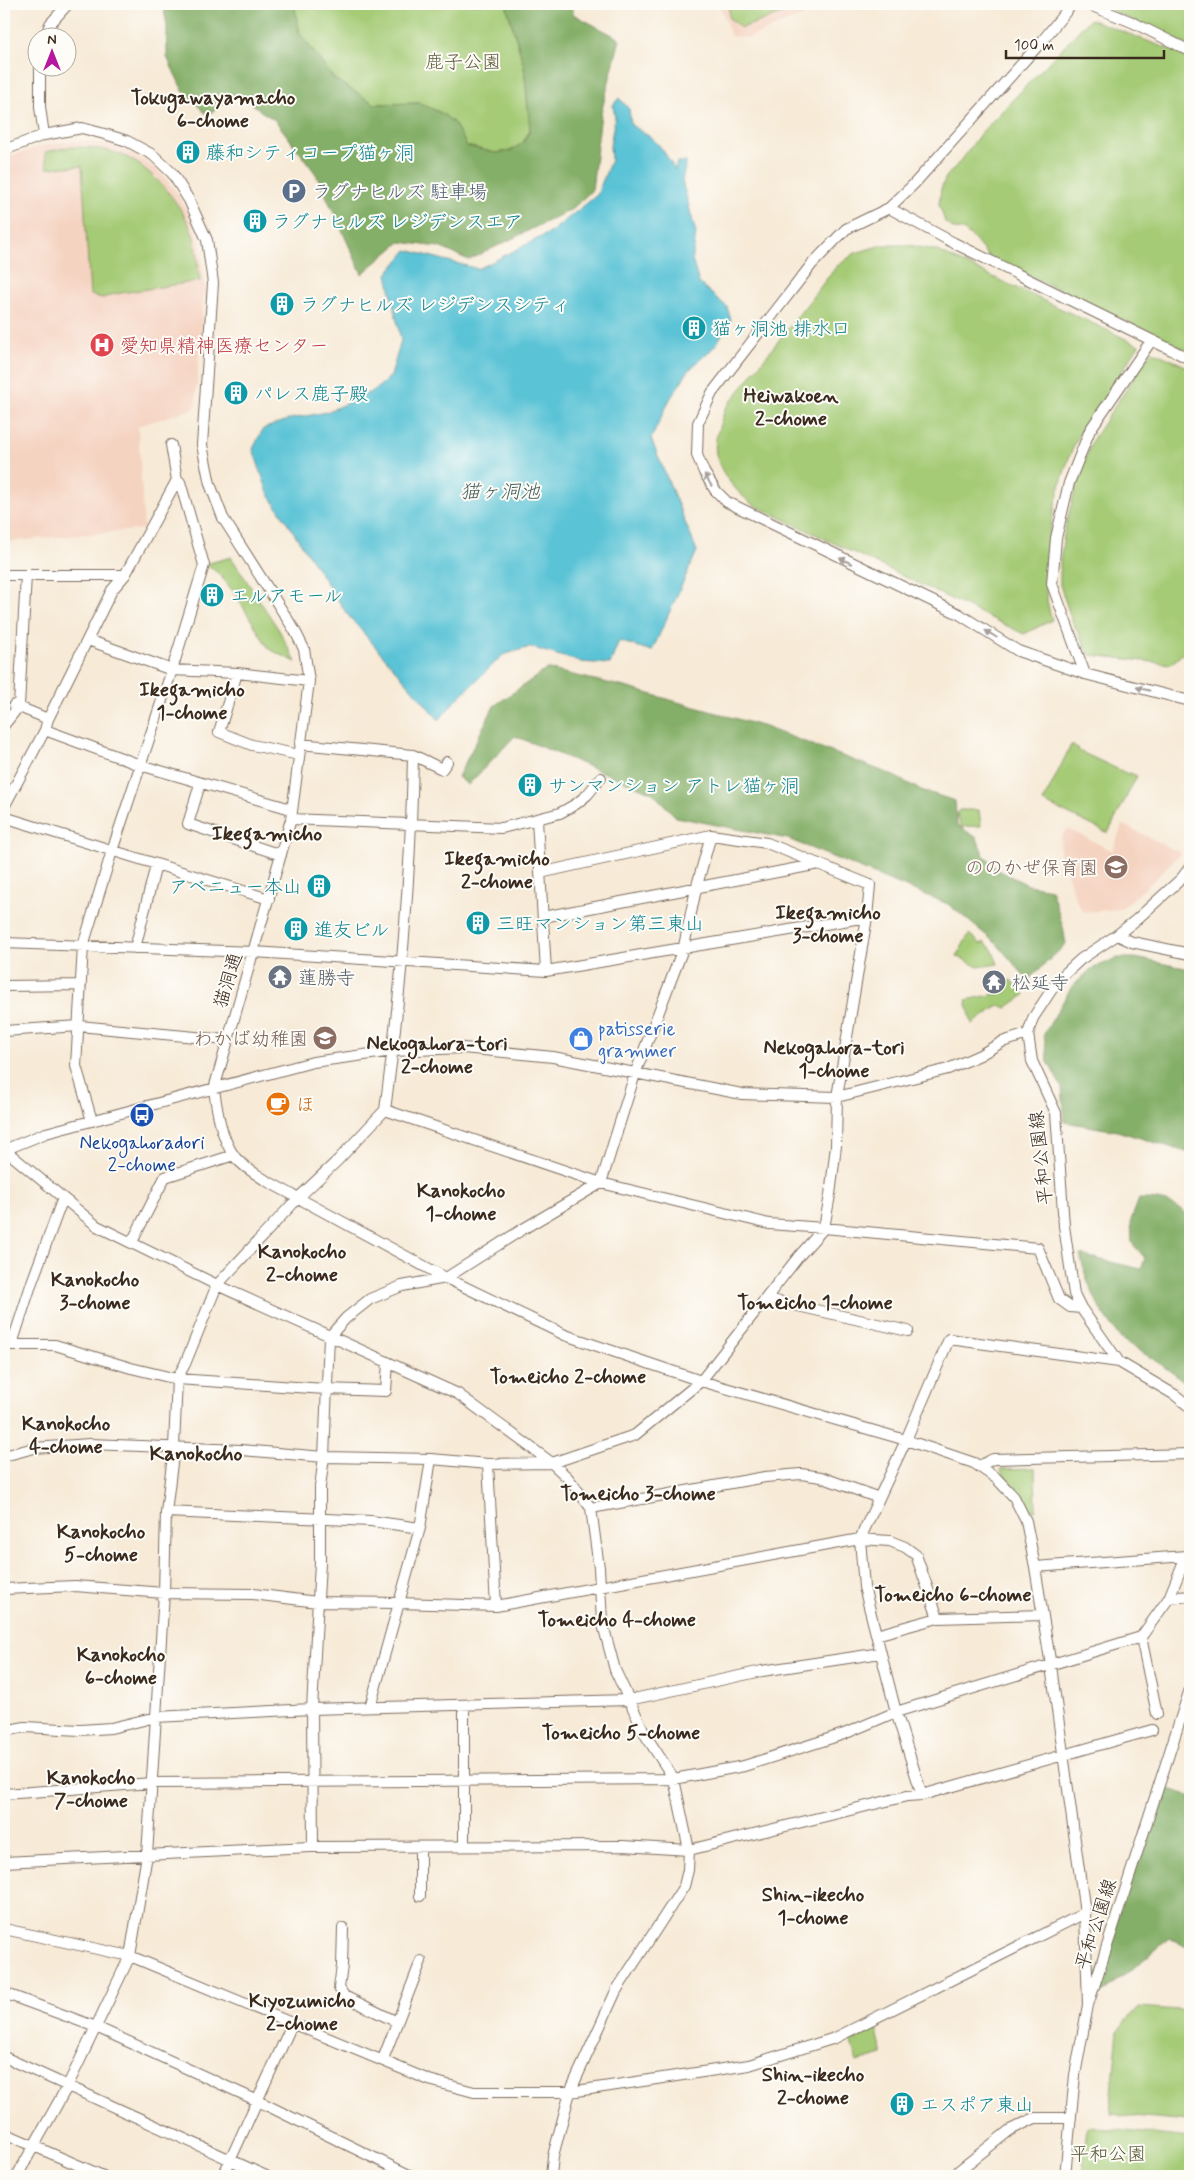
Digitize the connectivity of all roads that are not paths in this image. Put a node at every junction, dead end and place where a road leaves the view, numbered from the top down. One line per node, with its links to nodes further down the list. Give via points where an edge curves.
1 (68, 4): 4 (street)
2 (1072, 4): 9 (street, via 1030,55)
3 (1087, 4): 5 (street)
4 (49, 28)
5 (1190, 51)
6 (40, 78): 7 (street)
7 (44, 135): 8 (street, 猫洞通); 21 (street, 猫洞通, via 82,128 128,141 153,155 172,173 202,225 214,283 202,444 210,484 223,518 295,631 304,649)
8 (4, 150)
9 (889, 208): 10 (street); 20 (street, one-way to 9, via 1018,651 959,614 741,510 715,490 704,472 697,455 698,423 712,393 822,254 846,229)
10 (1151, 341): 11 (street); 20 (street, via 1090,430 1069,483 1056,538 1052,584)
11 (1190, 359)
12 (171, 445): 13 (street)
13 (177, 480): 16 (street); 18 (street, via 204,565)
14 (4, 575): 15 (street)
15 (26, 575): 16 (street); 23 (street)
16 (125, 575): 17 (street, via 112,590)
17 (88, 640): 18 (street); 24 (street)
18 (172, 670): 19 (street); 30 (street)
19 (237, 673): 21 (street); 27 (street, via 219,732 252,745)
20 (1085, 674): 22 (street, one-way to 20)
21 (309, 681): 27 (street, 猫洞通)
22 (1190, 700)
23 (15, 706): 24 (street); 25 (street)
24 (48, 719): 26 (street)
25 (4, 725)
26 (45, 730): 30 (street); 33 (street)
27 (299, 749): 28 (street); 34 (street, 猫洞通)
28 (413, 755): 29 (street, via 442,769); 37 (street)
29 (447, 762)
30 (140, 765): 32 (street); 39 (street)
31 (601, 778): 36 (street, via 576,804)
32 (200, 784): 34 (street); 40 (street, via 188,824)
33 (4, 806)
34 (291, 814): 37 (street); 40 (street, 猫洞通)
35 (4, 817): 39 (street)
36 (537, 820): 37 (street, via 502,828); 44 (street)
37 (412, 823): 56 (street)
38 (711, 835): 42 (street, via 767,843); 44 (street); 45 (street)
39 (112, 851): 41 (street); 51 (street)
40 (281, 855): 46 (street, 猫洞通)
41 (156, 864): 46 (street); 53 (street)
42 (819, 864): 45 (street); 48 (street, via 870,885)
43 (1190, 867): 49 (street, 平和公園線)
44 (540, 873): 47 (street)
45 (696, 889): 47 (street); 52 (street)
46 (269, 899): 54 (street, 猫洞通)
47 (543, 917): 57 (street)
48 (867, 917): 52 (street); 67 (street)
49 (1117, 935): 55 (street, via 1132,942); 62 (street, 平和公園線, via 1081,959 1058,980 1037,1011)
50 (4, 943): 51 (street)
51 (83, 946): 53 (street); 58 (street)
52 (684, 946): 57 (street); 65 (street)
53 (135, 948): 54 (street)
54 (254, 952): 56 (street); 63 (street, 猫洞通)
55 (1190, 954)
56 (402, 962): 57 (street); 64 (street)
57 (546, 970)
58 (81, 985): 59 (street); 60 (street)
59 (4, 986)
60 (79, 1026): 61 (street); 63 (street); 69 (street, via 76,1066)
61 (4, 1031)
62 (1028, 1034): 67 (street, via 1002,1042 948,1069); 80 (street, 平和公園線, via 1032,1061 1056,1113 1064,1226 1074,1294)
63 (227, 1040): 66 (street, 猫洞通)
64 (393, 1051): 65 (street, via 463,1048 553,1057); 66 (street, via 313,1062); 68 (street)
65 (635, 1074): 67 (street, via 742,1094); 72 (street)
66 (214, 1089): 69 (street); 71 (street, via 218,1118)
67 (837, 1097): 75 (street, via 836,1146)
68 (384, 1110): 72 (street); 74 (street)
69 (92, 1121): 70 (street, via 46,1133)
70 (4, 1150): 73 (street)
71 (234, 1155): 74 (street, via 246,1167); 76 (street, via 165,1177)
72 (601, 1183): 75 (street, via 769,1224); 77 (street)
73 (63, 1198): 76 (street, via 97,1226); 83 (street)
74 (298, 1198): 77 (street); 78 (street)
75 (824, 1228): 79 (street); 80 (street, via 1038,1248 1059,1299 1070,1307)
76 (132, 1242): 78 (street)
77 (446, 1278): 82 (street, via 402,1286 370,1299); 87 (street, via 565,1335)
78 (217, 1285): 82 (street); 86 (street)
79 (767, 1299): 81 (street); 87 (street)
80 (1081, 1308): 84 (street, 平和公園線)
81 (908, 1331)
82 (329, 1337): 85 (street); 88 (street)
83 (8, 1345): 86 (street, via 55,1345)
84 (1119, 1362): 89 (street, 平和公園線); 90 (street, via 949,1339)
85 (388, 1363): 88 (street, via 386,1391); 96 (street, via 458,1394)
86 (176, 1379): 88 (street); 91 (street)
87 (701, 1381): 90 (street); 96 (street, via 635,1435)
88 (325, 1390): 94 (street)
89 (1190, 1407)
90 (906, 1440): 98 (street); 99 (street)
91 (174, 1447): 93 (street, via 90,1444 34,1448); 94 (street); 101 (street)
92 (1190, 1454): 98 (street, via 993,1459)
93 (4, 1456)
94 (324, 1457): 95 (street); 102 (street)
95 (431, 1458): 97 (street); 103 (street)
96 (552, 1463): 97 (street); 100 (street)
97 (488, 1464): 113 (street)
98 (979, 1466): 105 (street, via 1014,1497 1026,1521)
99 (879, 1498): 100 (street, via 821,1477 801,1474 765,1477); 104 (street)
100 (591, 1508): 106 (street)
101 (166, 1512): 102 (street); 108 (street)
102 (320, 1519): 103 (street); 111 (street)
103 (420, 1528): 112 (street)
104 (860, 1539): 106 (street); 115 (street, via 890,1541 916,1555); 116 (street, via 864,1587)
105 (1035, 1567): 110 (street, via 1186,1556); 114 (street)
106 (600, 1587): 113 (street); 121 (street, via 602,1621 615,1670)
107 (4, 1589): 108 (street, via 75,1586)
108 (164, 1593): 111 (street, via 253,1594); 127 (street)
109 (1190, 1596): 110 (street)
110 (1169, 1598): 117 (street)
111 (317, 1602): 112 (street); 124 (street)
112 (399, 1603): 113 (street); 123 (street)
113 (496, 1606)
114 (1042, 1615): 115 (street); 119 (street)
115 (938, 1618): 116 (street)
116 (876, 1635): 118 (street)
117 (1141, 1637): 119 (street); 126 (street)
118 (881, 1652): 121 (street, via 762,1671); 125 (street)
119 (1051, 1666): 125 (street); 130 (street)
120 (1190, 1689): 150 (street, 平和公園線)
121 (629, 1700): 122 (street); 131 (street, via 646,1736)
122 (464, 1705): 123 (street); 132 (street)
123 (370, 1707): 124 (street)
124 (312, 1709): 127 (street); 133 (street)
125 (896, 1712): 131 (street, via 844,1734 744,1766); 136 (street)
126 (1157, 1714)
127 (156, 1717): 129 (street, via 111,1728 25,1727); 134 (street)
128 (1152, 1730): 130 (street)
129 (4, 1732)
130 (1063, 1755): 136 (street); 144 (street)
131 (674, 1779): 132 (street); 140 (street)
132 (464, 1781): 133 (street); 137 (street)
133 (313, 1782): 134 (street); 138 (street)
134 (152, 1783): 135 (street); 141 (street)
135 (4, 1794)
136 (922, 1795): 140 (street, via 770,1828)
137 (464, 1846): 139 (street); 140 (street, via 623,1846)
138 (313, 1847): 139 (street); 141 (street)
139 (420, 1847): 143 (street)
140 (689, 1850): 157 (street, via 684,1886 616,1991)
141 (147, 1855): 142 (street); 147 (street)
142 (4, 1862)
143 (420, 1896)
144 (1085, 1913): 150 (street); 157 (street, via 835,2038 749,2065)
145 (343, 1928): 152 (street, via 340,1992)
146 (4, 1929): 147 (street)
147 (130, 1956): 151 (street); 153 (street)
148 (421, 1961): 152 (street)
149 (4, 1993): 153 (street)
150 (1088, 2005): 159 (street, 平和公園線)
151 (293, 2022): 155 (street); 158 (street)
152 (398, 2022): 155 (street)
153 (96, 2027): 156 (street); 158 (street)
154 (4, 2057): 156 (street)
155 (383, 2060): 157 (street, via 429,2080 474,2092)
156 (68, 2085): 161 (street); 162 (street)
157 (570, 2092): 168 (street)
158 (258, 2102): 162 (street); 163 (street)
159 (1071, 2118): 169 (street, via 1035,2118 1010,2130); 170 (street, 平和公園線)
160 (4, 2133): 161 (street)
161 (33, 2146): 164 (street); 165 (street)
162 (230, 2160): 166 (street); 167 (street)
163 (407, 2175)
164 (17, 2176)
165 (103, 2176)
166 (223, 2176)
167 (266, 2176)
168 (551, 2176)
169 (952, 2176)
170 (1065, 2176)

